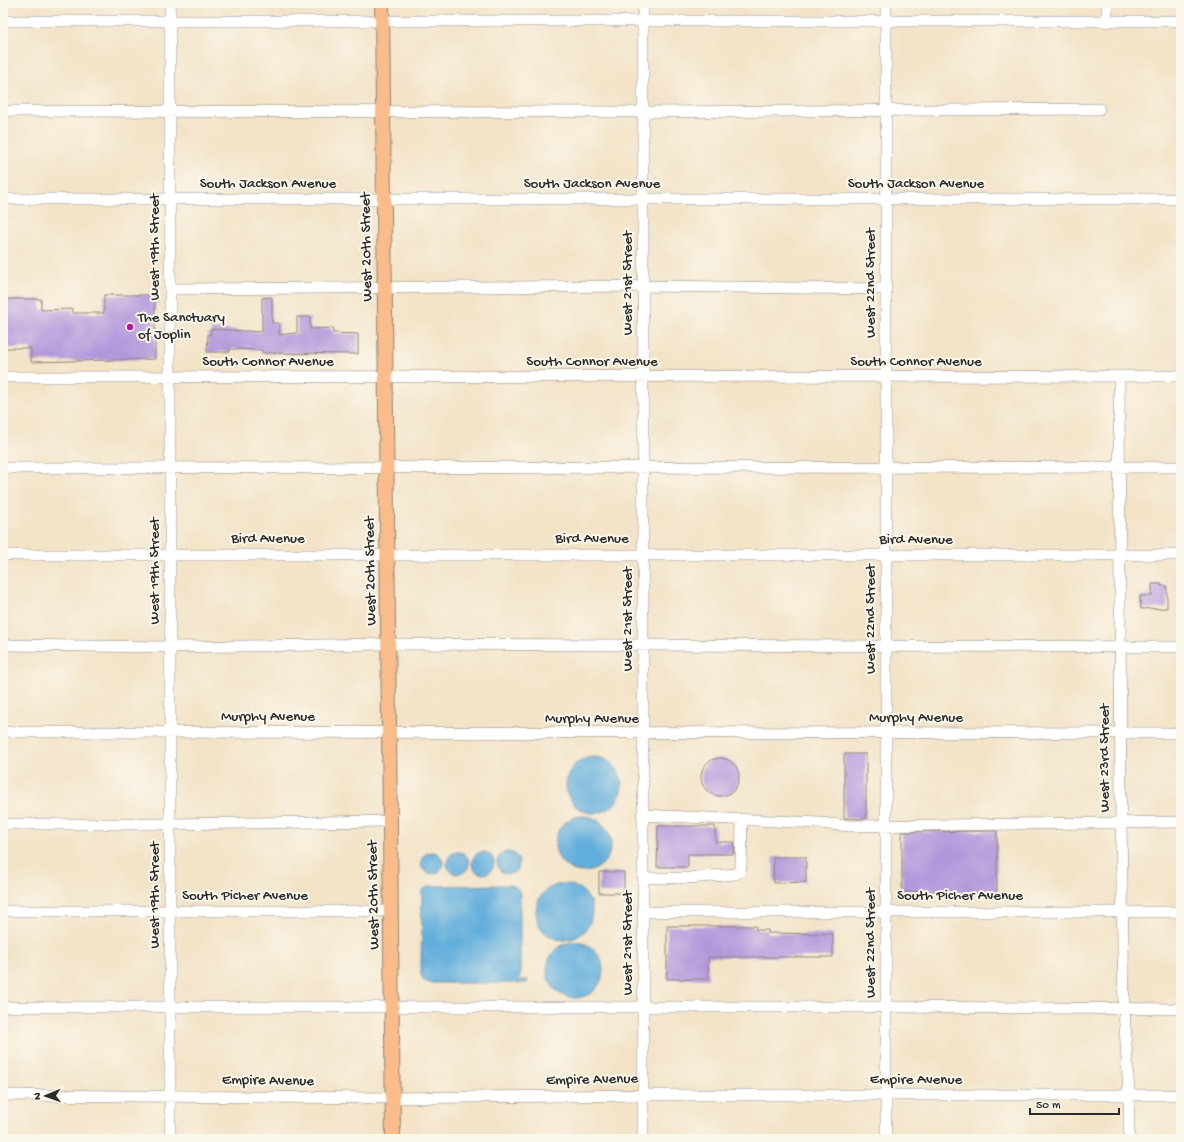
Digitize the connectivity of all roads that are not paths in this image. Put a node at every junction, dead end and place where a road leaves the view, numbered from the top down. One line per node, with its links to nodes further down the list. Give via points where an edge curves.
1 (170, 3): 7 (street, West 19th Street)
2 (382, 3): 8 (main road, West 20th Street)
3 (643, 3): 9 (street, West 21st Street)
4 (886, 3): 11 (street, West 22nd Street)
5 (1107, 3): 12 (street)
6 (3, 21): 7 (street)
7 (170, 21): 8 (street); 16 (street, West 19th Street)
8 (382, 21): 9 (street); 17 (main road, West 20th Street)
9 (643, 21): 11 (street); 18 (street, West 21st Street)
10 (1181, 21): 12 (street)
11 (886, 22): 12 (street); 14 (street, West 22nd Street)
12 (1107, 22)
13 (1099, 108): 14 (street)
14 (886, 109): 18 (street); 23 (street, West 22nd Street)
15 (3, 111): 16 (street)
16 (170, 111): 17 (street); 20 (street, West 19th Street)
17 (383, 111): 18 (street); 21 (main road, West 20th Street)
18 (643, 112): 22 (street, West 21st Street)
19 (3, 199): 20 (street, South Jackson Avenue)
20 (170, 199): 21 (street, South Jackson Avenue); 27 (street, West 19th Street)
21 (384, 199): 22 (street, South Jackson Avenue); 26 (main road, West 20th Street)
22 (643, 199): 23 (street, South Jackson Avenue); 25 (street, West 21st Street)
23 (886, 199): 24 (street, South Jackson Avenue); 28 (street, West 22nd Street)
24 (1181, 199)
25 (643, 286): 26 (street); 28 (street); 34 (street, West 21st Street)
26 (385, 288): 27 (street); 33 (main road, West 20th Street)
27 (170, 289): 32 (street, West 19th Street)
28 (886, 289): 35 (street, West 22nd Street)
29 (3, 376): 32 (street, South Connor Avenue)
30 (1119, 376): 31 (street, South Connor Avenue); 35 (street, South Connor Avenue); 40 (street, West 23rd Street)
31 (1181, 376)
32 (170, 377): 33 (street, South Connor Avenue); 38 (street, West 19th Street)
33 (386, 377): 34 (street, South Connor Avenue); 39 (main road, West 20th Street)
34 (644, 377): 35 (street, South Connor Avenue); 36 (street, West 21st Street)
35 (886, 377): 37 (street, West 22nd Street)
36 (643, 466): 37 (street); 39 (street); 45 (street, West 21st Street)
37 (886, 466): 40 (street); 47 (street, West 22nd Street)
38 (170, 467): 39 (street); 42 (street); 43 (street, West 19th Street)
39 (387, 467): 44 (main road, West 20th Street)
40 (1119, 467): 41 (street); 48 (street, West 23rd Street)
41 (1181, 467)
42 (3, 468)
43 (170, 554): 44 (street, Bird Avenue); 46 (street, Bird Avenue); 54 (street, West 19th Street)
44 (388, 554): 45 (street, Bird Avenue); 50 (main road, West 20th Street)
45 (643, 554): 47 (street, Bird Avenue); 52 (street, West 21st Street)
46 (3, 555)
47 (886, 555): 48 (street, Bird Avenue); 53 (street, West 22nd Street)
48 (1120, 555): 49 (street, Bird Avenue); 55 (street, West 23rd Street)
49 (1181, 555)
50 (388, 644): 52 (street); 54 (street); 59 (main road, West 20th Street)
51 (3, 645): 54 (street)
52 (643, 645): 53 (street); 62 (street, West 21st Street)
53 (886, 646): 55 (street); 63 (street, West 22nd Street)
54 (170, 647): 58 (street, West 19th Street)
55 (1120, 647): 56 (street); 60 (street, West 23rd Street)
56 (1181, 647)
57 (3, 732): 58 (street, Murphy Avenue)
58 (170, 732): 59 (street, Murphy Avenue); 70 (street, West 19th Street)
59 (389, 732): 62 (street, Murphy Avenue); 66 (main road, West 20th Street)
60 (1120, 733): 61 (street, Murphy Avenue); 63 (street, Murphy Avenue); 67 (street, West 23rd Street)
61 (1181, 733)
62 (642, 734): 63 (street, Murphy Avenue); 64 (street, West 21st Street)
63 (886, 734): 71 (street, West 22nd Street)
64 (642, 815): 65 (street); 72 (street, West 21st Street)
65 (742, 820): 71 (street, via 835,826); 72 (street, via 741,865 740,871 736,874)
66 (390, 821): 70 (street); 75 (main road, West 20th Street)
67 (1121, 822): 68 (street); 71 (street); 78 (street, West 23rd Street)
68 (1181, 822)
69 (3, 824): 70 (street)
70 (170, 824): 73 (street, West 19th Street)
71 (886, 826): 77 (street, West 22nd Street)
72 (644, 878): 76 (street, West 21st Street)
73 (170, 911): 74 (street, South Picher Avenue); 75 (street, South Picher Avenue); 81 (street, West 19th Street)
74 (3, 912)
75 (391, 912): 82 (main road, West 20th Street)
76 (643, 912): 77 (street, South Picher Avenue); 84 (street, West 21st Street)
77 (886, 912): 78 (street, South Picher Avenue); 83 (street, West 22nd Street)
78 (1123, 912): 79 (street, South Picher Avenue); 85 (street, West 23rd Street)
79 (1181, 912)
80 (3, 1007): 81 (street)
81 (170, 1007): 82 (street); 88 (street, West 19th Street)
82 (392, 1007): 84 (street); 93 (main road, West 20th Street)
83 (886, 1007): 84 (street); 85 (street); 90 (street, West 22nd Street)
84 (643, 1008): 89 (street, West 21st Street)
85 (1124, 1008): 86 (street); 91 (street, West 23rd Street)
86 (1181, 1009)
87 (3, 1095): 88 (street, Empire Avenue)
88 (170, 1095): 93 (street, Empire Avenue); 94 (street, West 19th Street)
89 (643, 1095): 90 (street, Empire Avenue); 93 (street, Empire Avenue); 96 (street, West 21st Street)
90 (886, 1095): 91 (street, Empire Avenue); 97 (street, West 22nd Street)
91 (1129, 1095): 92 (street, Empire Avenue); 98 (street, West 23rd Street)
92 (1181, 1095)
93 (393, 1098): 95 (main road, West 20th Street)
94 (170, 1139)
95 (393, 1139)
96 (643, 1139)
97 (886, 1139)
98 (1129, 1139)

